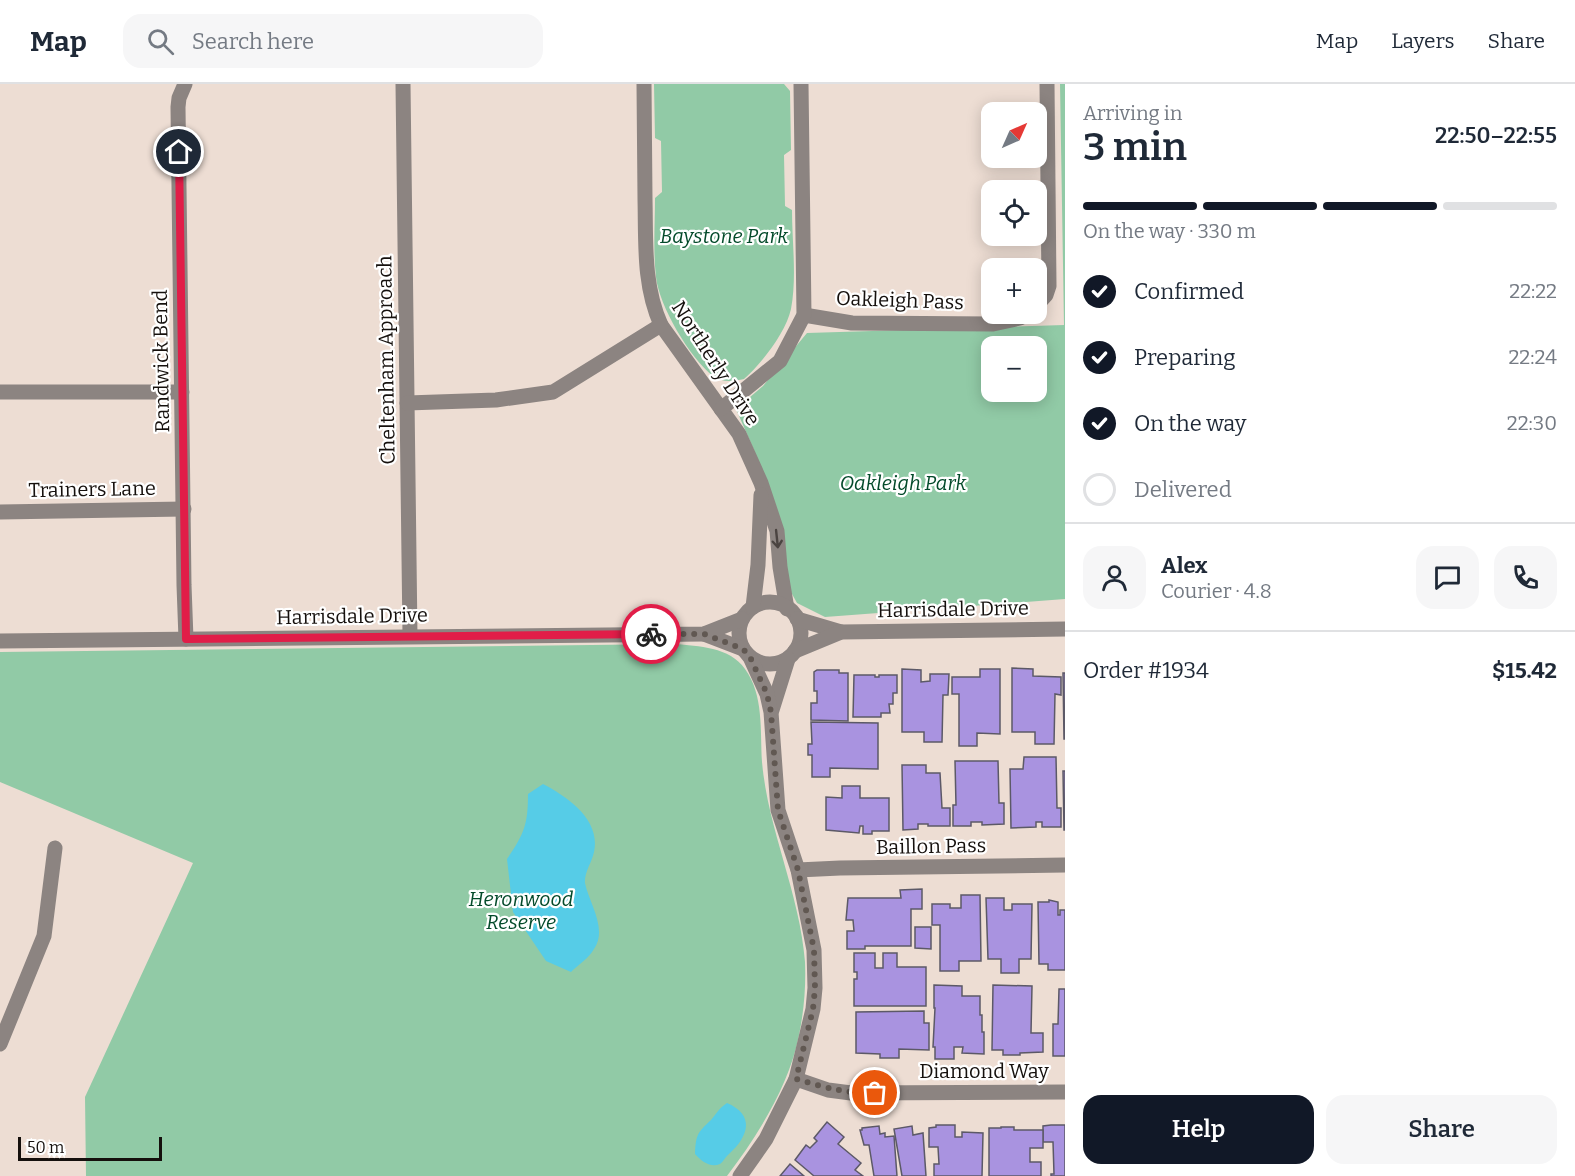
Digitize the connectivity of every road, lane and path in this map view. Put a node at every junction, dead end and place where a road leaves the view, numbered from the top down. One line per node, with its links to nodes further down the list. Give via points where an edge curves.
1 (185, 84): 11 (street, Randwick Bend, via 178,107)
2 (403, 84): 12 (street, Cheltenham Approach)
3 (644, 84): 9 (street, Northerly Drive, via 646,251 649,290)
4 (801, 84): 7 (street)
5 (1047, 84): 6 (street)
6 (1047, 292)
7 (804, 315): 8 (street, Oakleigh Pass, via 852,323); 13 (street, via 780,361)
8 (981, 324)
9 (662, 325): 12 (street, via 553,393 496,400); 13 (street, Northerly Drive)
10 (0, 392): 11 (street)
11 (182, 392): 15 (street, Randwick Bend)
12 (407, 403): 23 (street, Cheltenham Approach)
13 (721, 409): 14 (street, Northerly Drive, via 739,434)
14 (761, 483): 17 (street, Northerly Drive); 18 (street, Northerly Drive, one-way to 18, via 777,531 780,567)
15 (184, 509): 16 (street, Trainers Lane); 24 (street, Randwick Bend)
16 (0, 512)
17 (753, 607): 18 (street, via 773,602); 19 (street)
18 (792, 614): 21 (street, Harrisdale Drive); 27 (street, via 801,636)
19 (742, 619): 22 (street, Harrisdale Drive); 26 (street, via 739,639)
20 (1065, 629): 21 (street, Harrisdale Drive)
21 (841, 632): 27 (street, Harrisdale Drive)
22 (704, 634): 23 (street, Harrisdale Drive); 26 (street, Harrisdale Drive)
23 (410, 636): 24 (street, Harrisdale Drive)
24 (186, 639): 25 (street, Harrisdale Drive)
25 (0, 641)
26 (746, 653): 27 (street, via 770,664); 28 (street, via 767,694)
27 (792, 655): 28 (street)
28 (771, 712): 31 (street, via 778,810)
29 (55, 848): 32 (street, via 44,936)
30 (1065, 865): 31 (street, Baillon Pass)
31 (798, 870): 33 (street, via 814,950 815,988)
32 (0, 1044)
33 (796, 1079): 34 (street, Diamond Way, via 851,1093); 35 (street, via 766,1139)
34 (1065, 1092)
35 (740, 1176)

